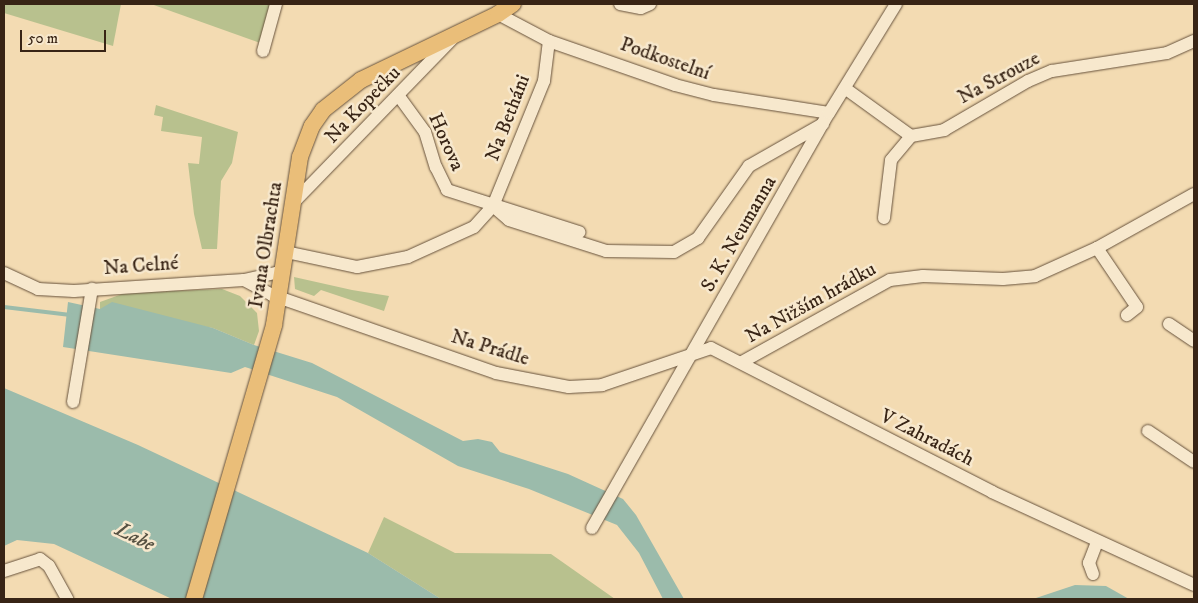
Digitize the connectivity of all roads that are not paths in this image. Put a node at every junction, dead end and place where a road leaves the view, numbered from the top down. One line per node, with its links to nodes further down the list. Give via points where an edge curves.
1 (276, 4): 10 (street)
2 (512, 4): 6 (main road, Ivana Olbrachta)
3 (620, 4): 4 (street, via 641,8)
4 (650, 4)
5 (896, 4): 11 (street, S. K. Neumanna)
6 (498, 14): 7 (main road, Ivana Olbrachta); 8 (street, Podkostelní)
7 (458, 33): 12 (street, Na Kopečku); 17 (main road, Ivana Olbrachta, via 380,68 323,110 312,126 300,157)
8 (549, 41): 13 (street, Podkostelní, via 714,95); 18 (street, Na Betháni, via 544,81)
9 (1194, 41): 15 (street, Na Strouze, via 1167,53 1052,71 1028,81 944,130)
10 (263, 51)
11 (846, 89): 13 (street, S. K. Neumanna); 15 (street)
12 (398, 96): 17 (street, Na Kopečku); 18 (street, Horova, via 425,132 436,167 448,190)
13 (829, 113): 14 (street, S. K. Neumanna)
14 (823, 124): 18 (street, via 749,166 698,238 674,252 606,251 509,220); 31 (street, S. K. Neumanna)
15 (911, 136): 19 (street, via 890,160)
16 (1194, 194): 21 (street, Na Nižším hrádku)
17 (294, 202): 22 (main road, Ivana Olbrachta)
18 (494, 206): 20 (street, Horova); 22 (street, via 474,227 408,257 357,268)
19 (884, 218)
20 (579, 232)
21 (1098, 248): 28 (street, via 1137,307); 32 (street, Na Nižším hrádku, via 1035,276 1003,279 923,276 890,280)
22 (286, 252): 23 (main road, Ivana Olbrachta)
23 (284, 271): 25 (street, Na Celné); 27 (main road, Ivana Olbrachta)
24 (4, 272): 26 (street, Na Celné, via 38,289)
25 (244, 280): 26 (street, Na Celné); 27 (street, Na Prádle)
26 (92, 289): 33 (street)
27 (281, 297): 31 (street, Na Prádle, via 496,373 569,387 602,385); 42 (main road, Ivana Olbrachta)
28 (1127, 315)
29 (1169, 324): 30 (street)
30 (1194, 341)
31 (690, 353): 32 (street, Na Nižším hrádku, via 711,348); 36 (street, S. K. Neumanna)
32 (742, 362): 37 (street, V Zahradách)
33 (73, 402)
34 (1148, 431): 35 (street)
35 (1194, 462)
36 (592, 528)
37 (1097, 542): 39 (street, via 1089,563); 40 (street, V Zahradách)
38 (4, 571): 41 (street, via 40,559 49,566)
39 (1093, 574)
40 (1194, 585)
41 (67, 599)
42 (194, 599)

